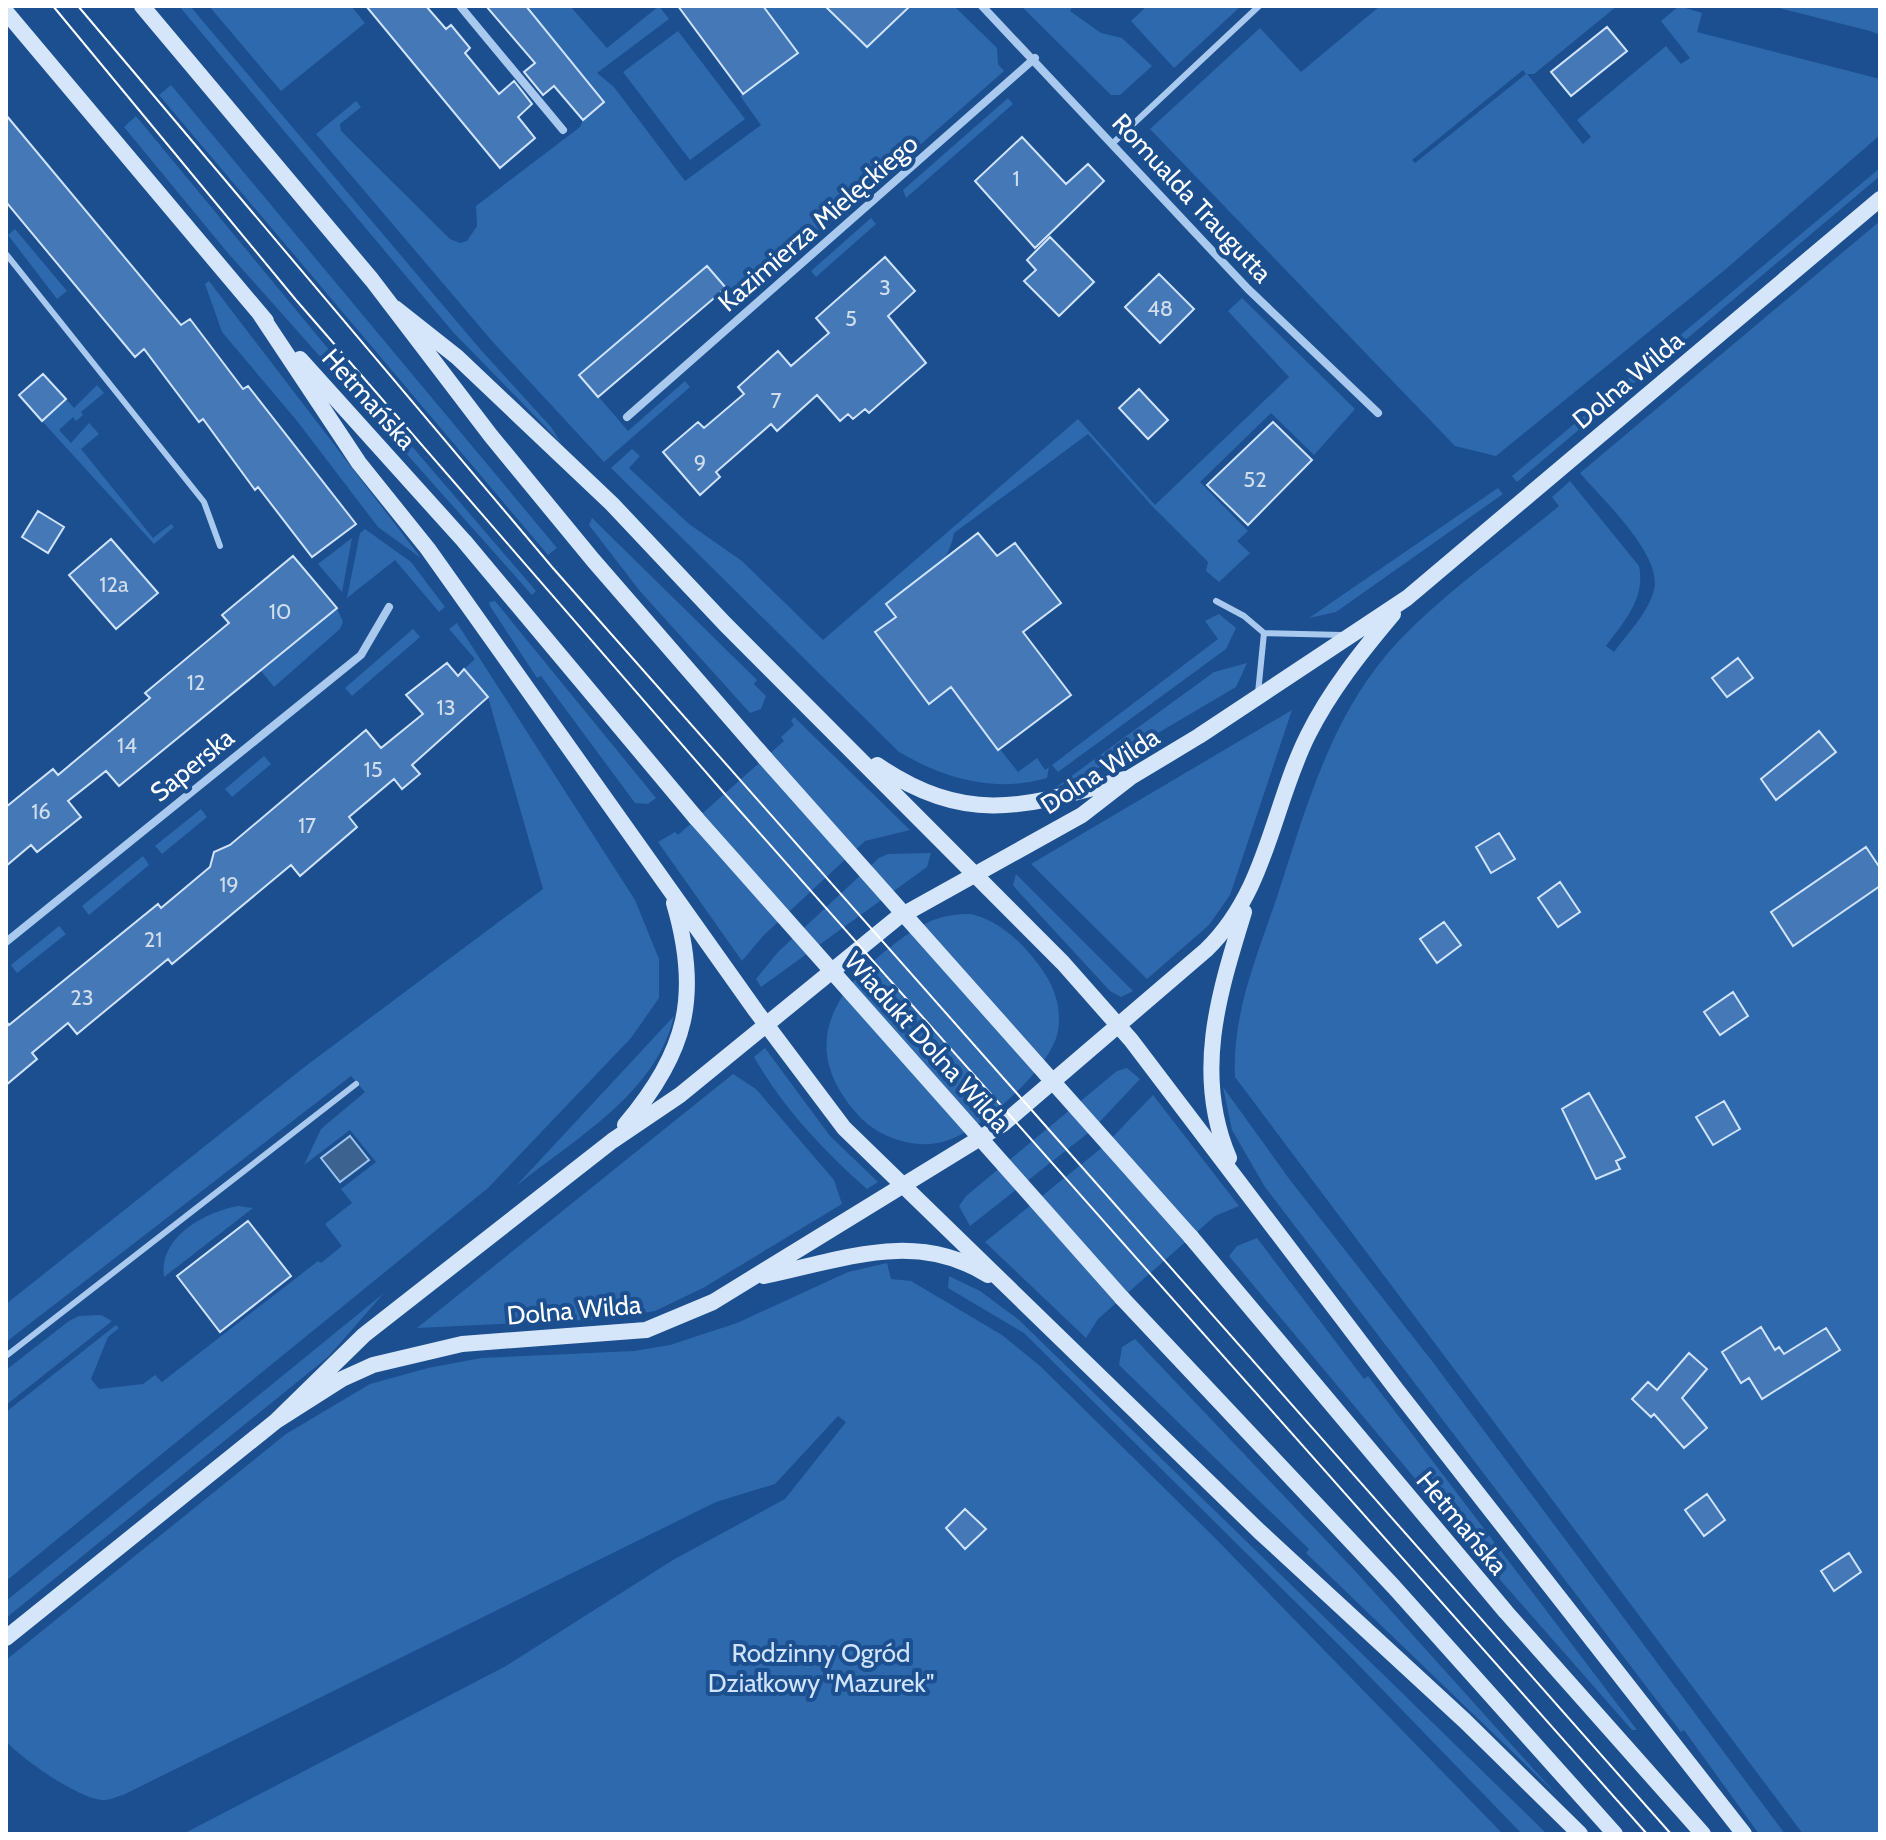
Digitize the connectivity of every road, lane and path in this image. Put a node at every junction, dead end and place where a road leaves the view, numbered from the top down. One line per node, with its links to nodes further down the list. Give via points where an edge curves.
1 (142, 6): 11 (main road)
2 (460, 6): 7 (street)
3 (982, 6): 6 (street, Romualda Traugutta)
4 (1259, 6): 8 (lane)
5 (6, 12): 12 (main road, Hetmańska)
6 (1035, 58): 8 (street, Romualda Traugutta); 14 (street, Kazimierza Mielęckiego)
7 (563, 130)
8 (1113, 143): 13 (street, Romualda Traugutta, via 1248,289)
9 (1880, 199): 16 (main road, Dolna Wilda)
10 (6, 254): 15 (lane, via 204,502)
11 (395, 308): 22 (main road, via 457,357 612,504); 42 (main road, Hetmańska, bridge, via 593,560 1191,1237 1496,1600)
12 (260, 314): 24 (main road, Hetmańska, via 464,541); 27 (main road, via 359,463 428,549)
13 (1378, 413)
14 (627, 417)
15 (220, 546)
16 (1407, 598): 20 (main road, Dolna Wilda); 26 (main road, Dolna Wilda, via 1340,681 1307,736)
17 (1216, 601): 19 (lane)
18 (389, 607): 28 (street, Saperska, via 361,655)
19 (1264, 633): 20 (lane); 21 (lane)
20 (1350, 636): 21 (main road, Dolna Wilda)
21 (1258, 697): 23 (main road, Dolna Wilda)
22 (847, 745): 23 (main road, via 909,783 978,806 1036,803); 25 (main road)
23 (1131, 777): 25 (main road, Dolna Wilda, via 1082,815)
24 (696, 818): 41 (main road, Wiadukt Dolna Wilda, bridge, via 1122,1298 1404,1597)
25 (976, 874): 29 (main road, Dolna Wilda, via 897,918); 30 (main road)
26 (1252, 889): 30 (main road, Dolna Wilda, via 1219,938); 33 (main road, via 1219,998 1210,1076 1223,1143)
27 (670, 890): 29 (main road); 32 (main road, via 688,967 684,1026 658,1084)
28 (6, 942)
29 (767, 1025): 32 (main road, Dolna Wilda); 34 (main road, via 830,1111)
30 (1119, 1026): 33 (main road); 34 (main road, Dolna Wilda, via 1003,1124)
31 (356, 1084): 37 (lane)
32 (612, 1141): 38 (main road, Dolna Wilda, via 364,1335)
33 (1243, 1184): 43 (main road)
34 (905, 1186): 35 (main road, Dolna Wilda); 36 (main road)
35 (751, 1279): 36 (main road, via 864,1254 918,1250 972,1265); 38 (main road, Dolna Wilda, via 693,1313 646,1330 462,1344 373,1365)
36 (1022, 1298): 40 (main road)
37 (6, 1356)
38 (276, 1421): 39 (main road, Dolna Wilda)
39 (6, 1638)
40 (1580, 1834)
41 (1615, 1834)
42 (1703, 1834)
43 (1744, 1834)

